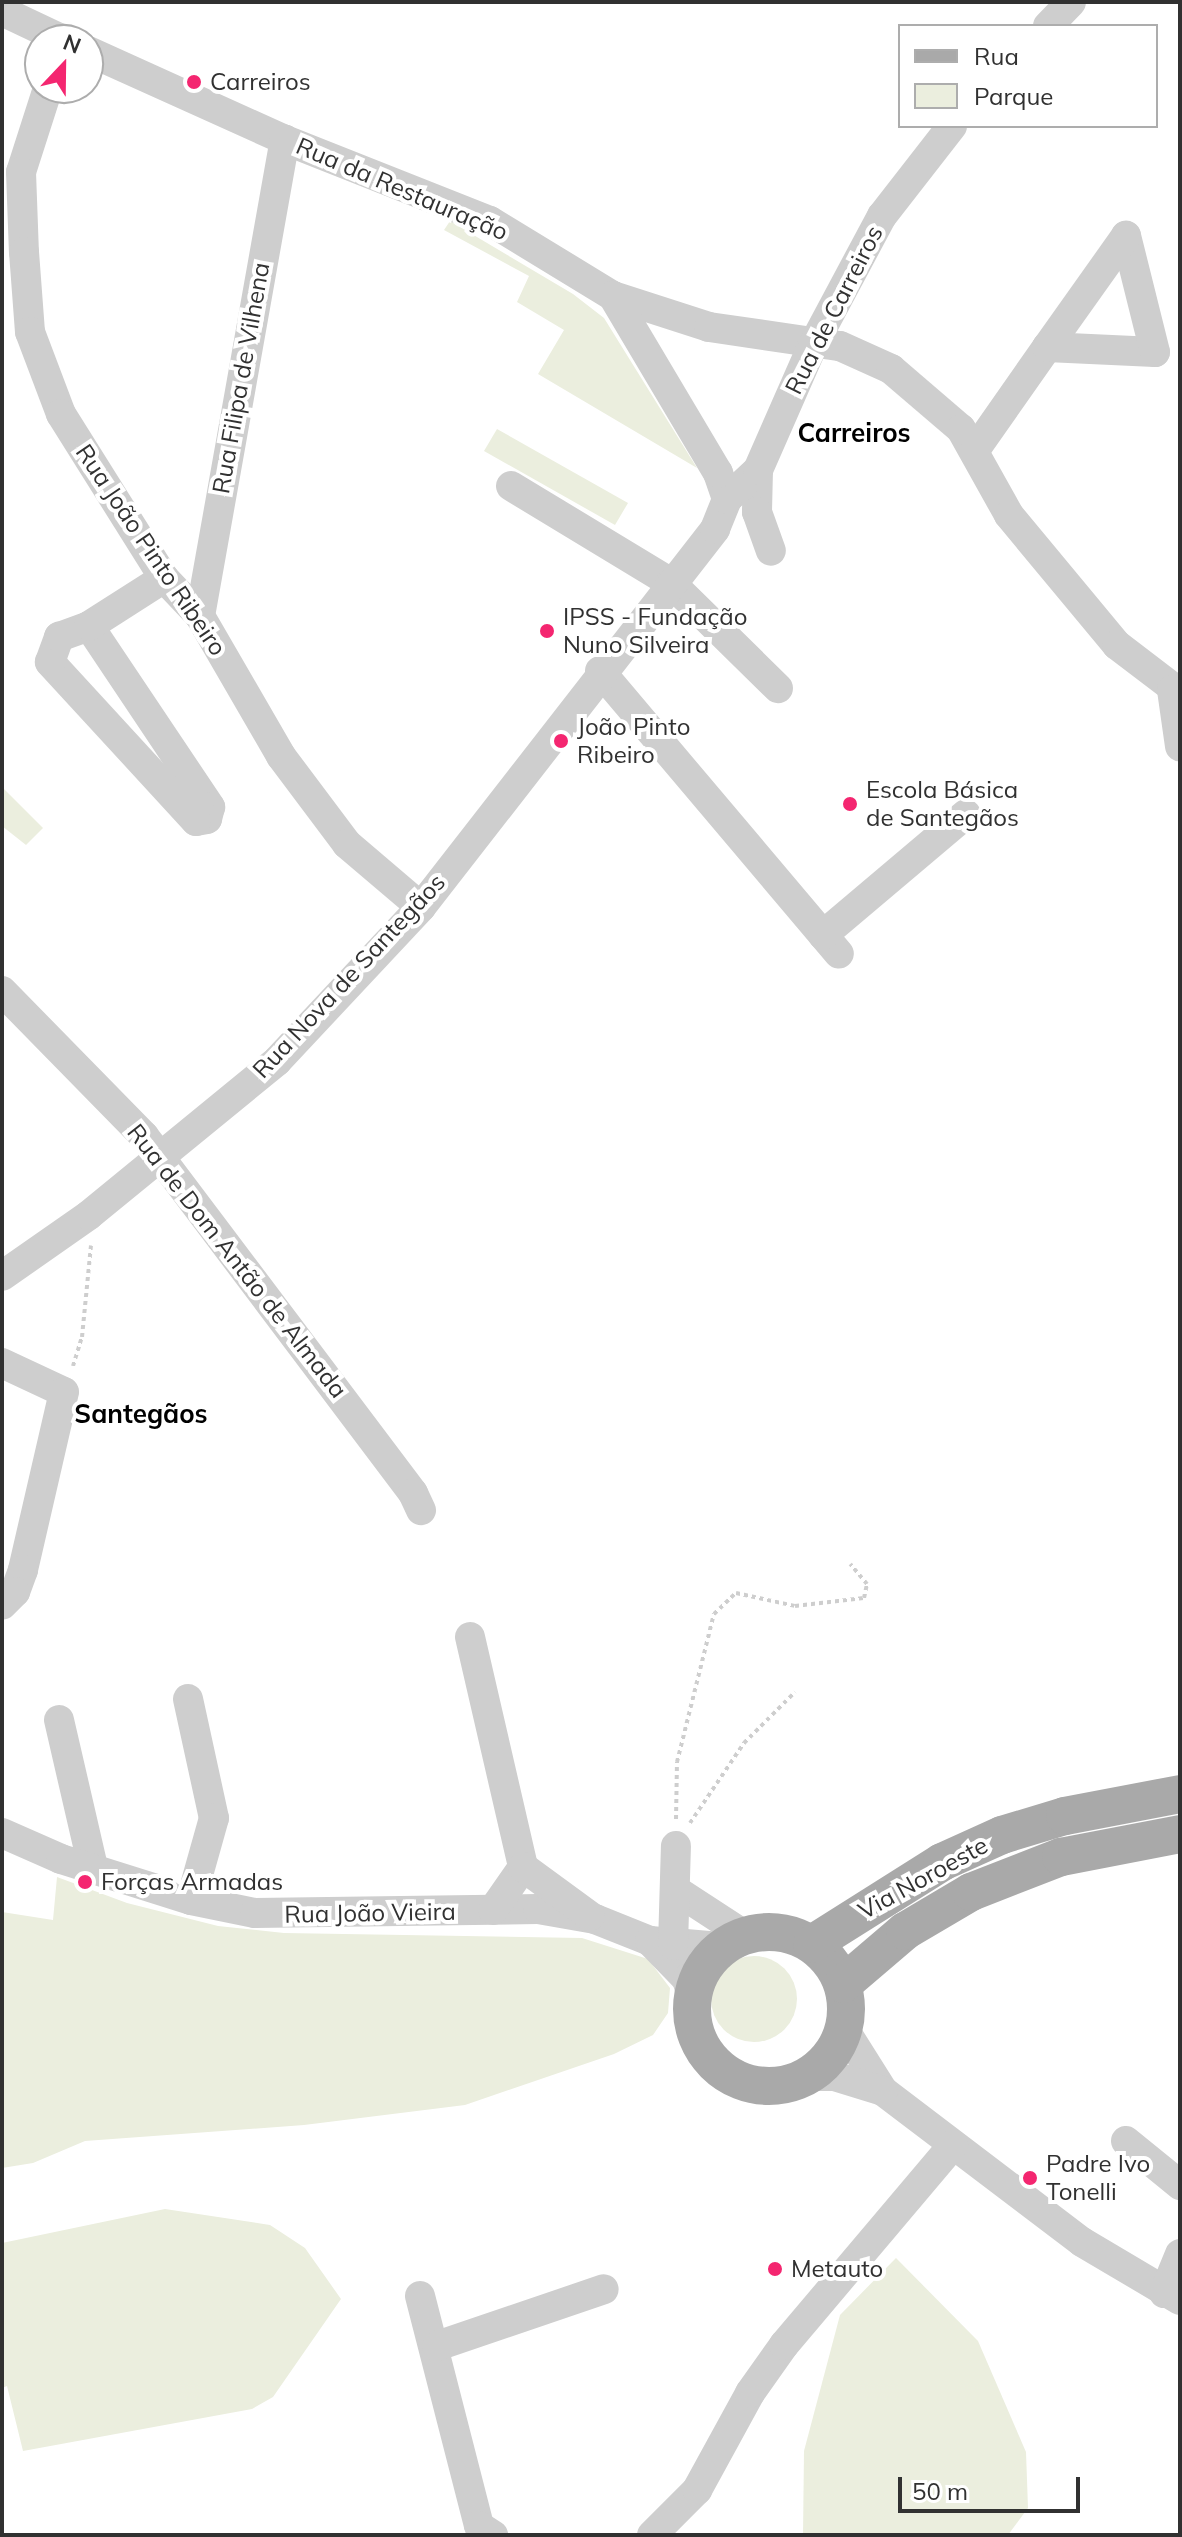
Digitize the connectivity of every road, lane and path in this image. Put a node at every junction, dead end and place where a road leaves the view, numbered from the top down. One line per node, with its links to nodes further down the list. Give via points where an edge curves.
1 (1071, 2): 4 (street)
2 (2, 11): 3 (street)
3 (29, 24)
4 (1050, 24)
5 (104, 58): 8 (street, Rua da Restauração)
6 (43, 104): 9 (street, Rua João Pinto Ribeiro)
7 (950, 128): 12 (street, Rua de Carreiros, via 882,216)
8 (285, 140): 11 (street, Rua da Restauração, via 490,221); 21 (street, Rua Filipa de Vilhena)
9 (21, 172): 10 (street); 19 (street, Rua João Pinto Ribeiro, via 27,306 44,373 61,414)
10 (2, 196)
11 (613, 296): 12 (street, Rua da Restauração, via 709,327); 17 (street, via 718,473)
12 (813, 345): 14 (street, Rua da Restauração, via 862,352 891,369 929,396); 15 (street, Rua de Carreiros)
13 (1047, 347): 14 (street)
14 (975, 450): 25 (street, Rua da Restauração, via 1009,515 1068,589 1117,645)
15 (758, 470): 17 (street, Rua de Carreiros); 18 (street, via 757,512)
16 (511, 486): 20 (street)
17 (727, 499): 20 (street, Rua Nova de Santegãos, via 715,529)
18 (771, 551)
19 (164, 578): 21 (street, Rua João Pinto Ribeiro); 22 (street)
20 (671, 583): 23 (street, Rua Nova de Santegãos); 24 (street)
21 (200, 616): 28 (street, Rua João Pinto Ribeiro, via 281,756 347,844)
22 (89, 626): 22 (street, via 59,637 50,662 196,821 207,819 210,807)
23 (600, 671): 27 (street, via 831,945); 28 (street, Rua Nova de Santegãos)
24 (778, 688)
25 (1176, 691): 26 (street)
26 (1180, 746)
27 (966, 814)
28 (421, 907): 30 (street, Rua Nova de Santegãos, via 277,1061)
29 (2, 991): 30 (street, Rua de Dom Antão de Almada)
30 (159, 1154): 31 (street, Rua Nova de Santegãos); 35 (street, Rua de Dom Antão de Almada)
31 (89, 1215): 32 (street, Rua Nova de Santegãos); 34 (path, via 90,1276 82,1337)
32 (2, 1276)
33 (2, 1363): 34 (street)
34 (64, 1392): 37 (street, via 23,1570 15,1592)
35 (421, 1510)
36 (850, 1564): 45 (path, via 867,1584 864,1598 795,1606 736,1593 714,1614 677,1762)
37 (2, 1605)
38 (470, 1637): 47 (street)
39 (795, 1692): 45 (path, via 744,1743)
40 (188, 1699): 49 (street, via 214,1818)
41 (59, 1720): 46 (street)
42 (1180, 1794): 54 (main road, Via Noroeste, via 1065,1816 1002,1835 942,1862)
43 (2, 1833): 46 (street, Rua João Vieira)
44 (1180, 1834): 55 (main road, Via Noroeste, via 1061,1857 971,1892 905,1931)
45 (676, 1846): 48 (street)
46 (93, 1867): 49 (street, Rua João Vieira)
47 (523, 1867): 50 (street); 51 (street)
48 (677, 1891): 52 (street); 53 (street)
49 (191, 1900): 50 (street, Rua João Vieira, via 292,1916)
50 (493, 1910): 51 (street, Rua João Vieira, via 538,1909)
51 (595, 1919): 53 (street, Rua João Vieira)
52 (733, 1942): 53 (street, Rua João Vieira); 54 (main road, via 788,1934); 56 (main road, via 700,1972)
53 (661, 1943): 56 (street, Rua João Vieira, via 687,1979)
54 (812, 1944): 55 (main road)
55 (843, 1984): 57 (main road)
56 (692, 1997): 58 (main road, via 692,2022 701,2047 717,2067 739,2081 764,2087)
57 (844, 2029): 58 (main road, via 831,2056); 59 (street)
58 (809, 2076): 59 (street, via 834,2076)
59 (883, 2091): 61 (street)
60 (1126, 2141): 62 (street)
61 (953, 2145): 66 (street, via 1082,2242); 69 (street, via 784,2345 750,2393 697,2490)
62 (1180, 2185)
63 (1180, 2254): 66 (street)
64 (604, 2289): 67 (street)
65 (420, 2296): 67 (street)
66 (1172, 2297)
67 (437, 2346): 68 (street, via 479,2526)
68 (493, 2535)
69 (652, 2535)

